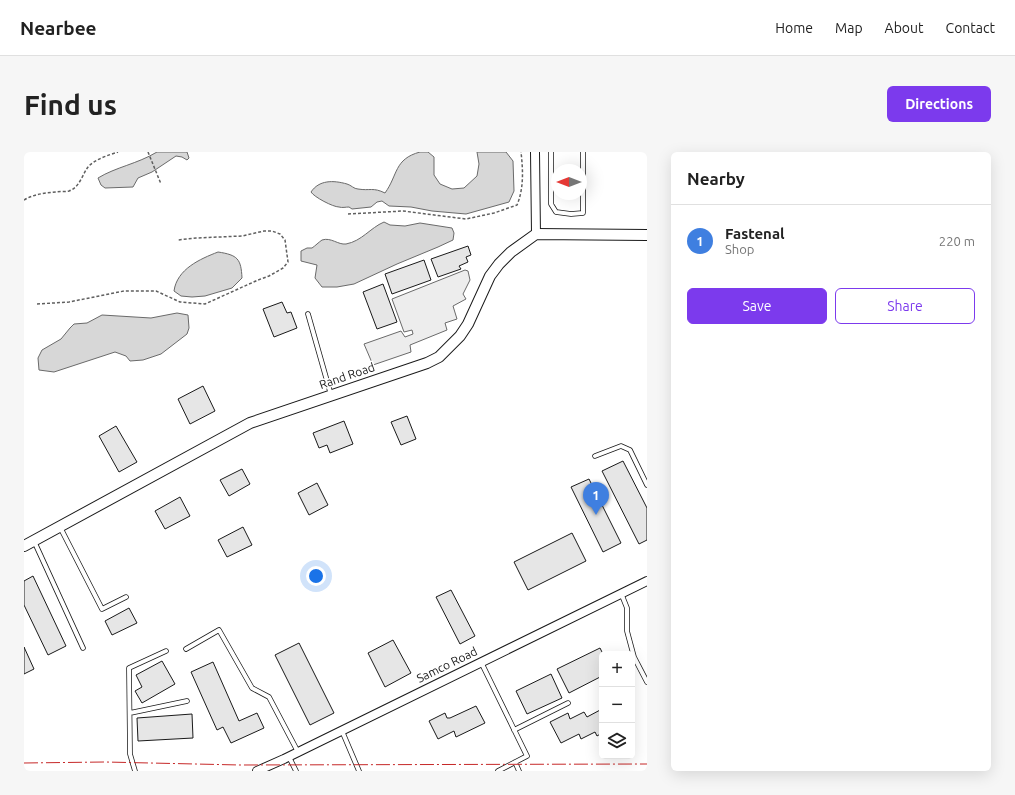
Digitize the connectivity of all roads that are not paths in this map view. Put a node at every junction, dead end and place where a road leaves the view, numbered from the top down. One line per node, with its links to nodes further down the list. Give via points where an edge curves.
1 (535, 152): 4 (street)
2 (551, 152): 3 (lane, via 551,204 556,212 571,214 583,213)
3 (583, 152)
4 (536, 234): 5 (street); 7 (street, Rand Road, via 499,264 490,276 468,324 439,357)
5 (647, 235)
6 (308, 314): 7 (lane)
7 (331, 396): 10 (street, Rand Road, via 250,423)
8 (595, 456): 9 (lane, via 621,446 630,450)
9 (647, 485)
10 (60, 527): 11 (street, Rand Road); 15 (lane, via 102,609)
11 (34, 541): 12 (street, Rand Road); 16 (lane)
12 (24, 546)
13 (647, 580): 14 (street, Samco Road)
14 (621, 592): 19 (street, Samco Road); 20 (lane, via 627,608 627,631 634,657)
15 (126, 598)
16 (83, 648)
17 (186, 649): 26 (lane, via 219,630 252,688 269,697)
18 (166, 652): 23 (lane, via 129,668)
19 (481, 662): 24 (lane); 25 (street, Samco Road)
20 (647, 682)
21 (187, 701): 23 (lane)
22 (568, 703): 24 (lane)
23 (130, 713): 29 (lane, via 130,754)
24 (514, 730): 28 (lane, via 527,756)
25 (342, 731): 26 (street, Samco Road); 32 (lane)
26 (298, 752): 27 (street, Samco Road)
27 (289, 756): 30 (street, Samco Road); 31 (lane)
28 (515, 762): 33 (lane); 34 (lane)
29 (135, 771)
30 (257, 771)
31 (296, 771)
32 (359, 771)
33 (498, 771)
34 (519, 771)

